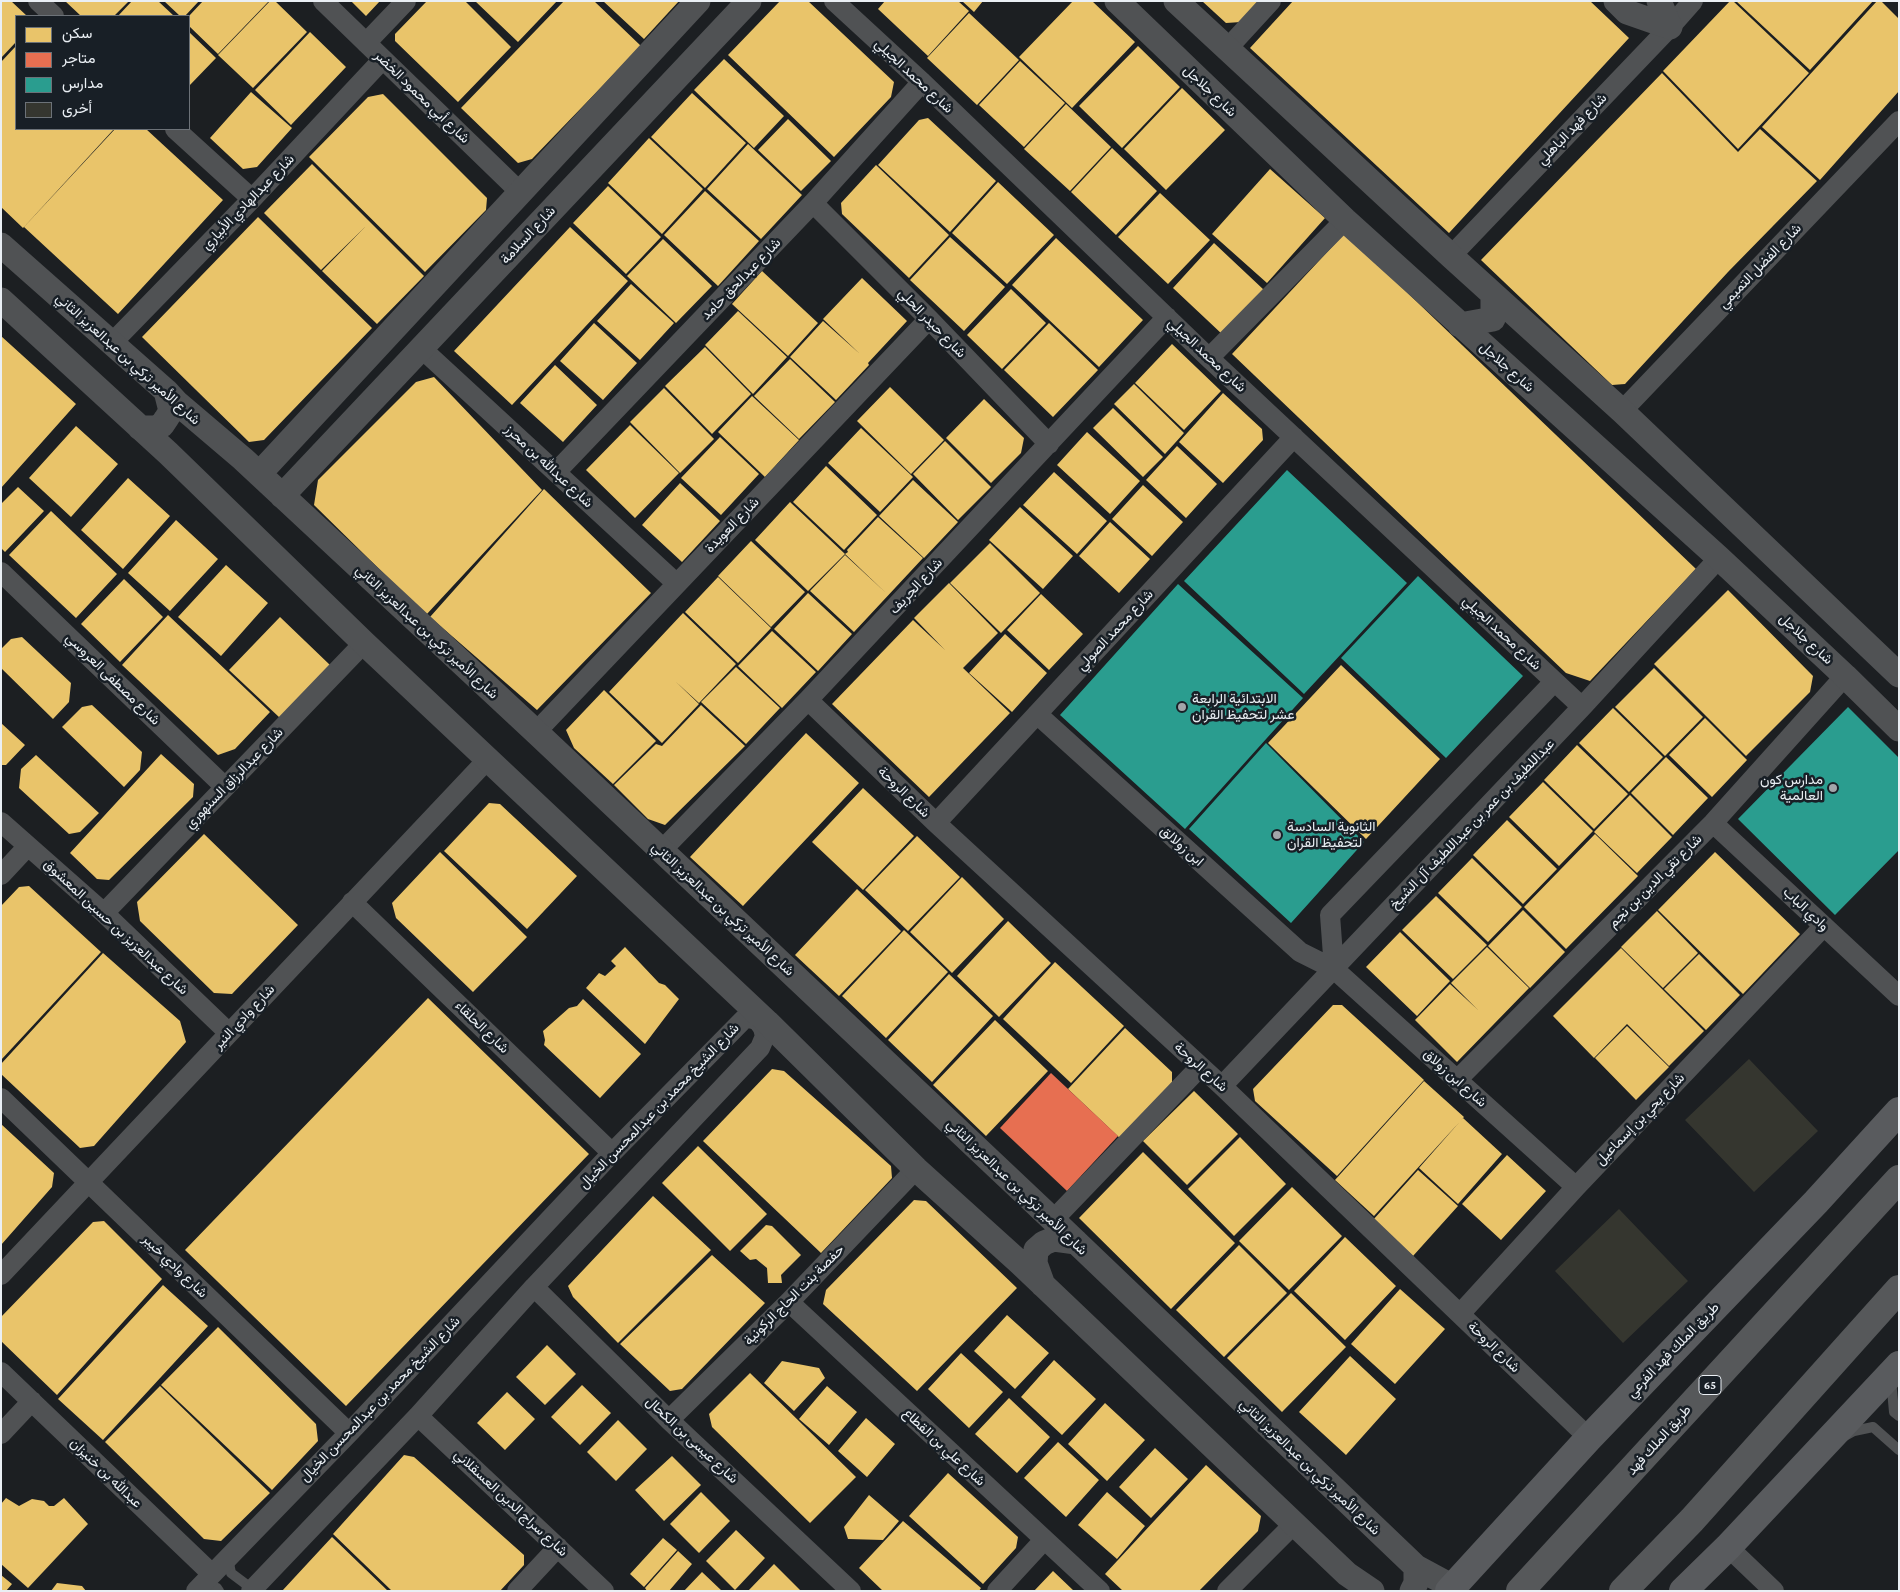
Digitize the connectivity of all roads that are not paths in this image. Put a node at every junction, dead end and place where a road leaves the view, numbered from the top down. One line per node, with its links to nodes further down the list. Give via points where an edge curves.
1 (38, 1): 13 (street)
2 (324, 1): 15 (street, شارع أبي محمود الخضر)
3 (406, 1): 15 (street)
4 (698, 1): 21 (street)
5 (749, 1): 35 (street, شارع السلامة)
6 (834, 1): 18 (street, شارع محمد الجيلي)
7 (1117, 1): 24 (street, شارع جلاجل)
8 (1176, 1): 16 (street)
9 (1271, 1): 16 (street)
10 (1616, 1): 14 (street, via 1627,12)
11 (1659, 1): 14 (street)
12 (1693, 1): 14 (street, شارع فهد الباهلي)
13 (53, 15)
14 (1670, 27): 26 (street, شارع فهد الباهلي)
15 (366, 43): 17 (street, شارع أبي محمود الخضر)
16 (1227, 49): 26 (street)
17 (383, 59): 21 (street, شارع أبي محمود الخضر); 22 (street, شارع عبدالهادي الأبياري)
18 (922, 82): 23 (street, شارع عبدالحق حامد); 29 (street, شارع محمد الجيلي)
19 (176, 130): 22 (street)
20 (1895, 133): 39 (street, شارع الفضل التميمي)
21 (520, 192): 31 (street)
22 (252, 199): 34 (street, شارع عبدالهادي الأبياري)
23 (813, 203): 30 (street, شارع حيدر الحلي); 45 (street, شارع عبدالحق حامد)
24 (1344, 220): 32 (street, شارع جلاجل); 37 (street)
25 (1, 245): 34 (street, شارع الأمير تركي بن عبدالعزيز الثاني)
26 (1451, 256): 27 (street)
27 (1493, 294): 32 (street, via 1493,319); 33 (street)
28 (1, 300): 40 (street)
29 (1167, 317): 37 (street, شارع محمد الجيلي); 42 (street, شارع الجريف)
30 (929, 319): 42 (street, شارع حيدر الحلي); 50 (street, شارع العويدة)
31 (398, 324): 35 (street); 43 (street)
32 (1460, 325): 36 (street, شارع جلاجل)
33 (1526, 325): 36 (street, via 1500,327); 39 (street)
34 (111, 344): 38 (street, شارع الأمير تركي بن عبدالعزيز الثاني)
35 (421, 348): 44 (street, شارع السلامة); 45 (street, شارع عبدالله بن محرز)
36 (1491, 352): 48 (street, شارع جلاجل)
37 (1209, 358): 41 (street, شارع محمد الجيلي)
38 (166, 391): 40 (street, via 171,411 162,425); 46 (street, شارع الأمير تركي بن عبدالعزيز الثاني)
39 (1622, 411): 52 (street)
40 (140, 428): 51 (street)
41 (1294, 437): 54 (street, شارع محمد الجيلي); 57 (street, شارع محمد الصولي)
42 (1049, 444): 55 (street, شارع الجريف)
43 (280, 452): 44 (street, via 285,472); 46 (street)
44 (308, 470): 47 (street, شارع السلامة)
45 (556, 472): 50 (street, شارع عبدالله بن محرز)
46 (259, 474): 47 (street, شارع الأمير تركي بن عبدالعزيز الثاني)
47 (282, 496): 59 (street, شارع الأمير تركي بن عبدالعزيز الثاني)
48 (1719, 558): 53 (street, شارع جلاجل); 56 (street, عبداللطيف بن عمر بن عبداللطيف آل الشيخ)
49 (1, 572): 61 (street, شارع مصطفى العروسي)
50 (677, 584): 59 (street, شارع العويدة)
51 (364, 643): 60 (street); 61 (street, شارع عبدالرزاق السنهوري)
52 (1899, 675)
53 (1845, 676): 58 (street, شارع جلاجل); 64 (street, شارع تقي الدين بن نجم)
54 (1554, 682): 56 (street, شارع محمد الجيلي); 71 (street, via 1330,915)
55 (808, 700): 63 (street, شارع الروحة); 66 (street, شارع الجريف)
56 (1582, 707): 71 (street, عبداللطيف بن عمر بن عبداللطيف آل الشيخ)
57 (1037, 714): 63 (street, شارع محمد الصولي); 71 (street, ابن زولالق, via 1300,952)
58 (1899, 729)
59 (536, 732): 66 (street, شارع الأمير تركي بن عبدالعزيز الثاني)
60 (488, 759): 68 (street, شارع وادي النير); 80 (street, via 767,1022)
61 (225, 787): 69 (street, شارع عبدالرزاق السنهوري)
62 (1, 822): 65 (street, شارع عبدالعزيز بن حسين المعشوق)
63 (936, 822): 74 (street, شارع الروحة)
64 (1713, 823): 70 (street, وادي الباب); 75 (street, شارع تقي الدين بن نجم)
65 (28, 846): 67 (street); 69 (street, شارع عبدالعزيز بن حسين المعشوق)
66 (661, 851): 84 (street, شارع الأمير تركي بن عبدالعزيز الثاني)
67 (1, 875)
68 (352, 902): 73 (street, شارع وادي النير); 79 (street, شارع الحلقاء)
69 (104, 913): 73 (street, شارع عبدالعزيز بن حسين المعشوق)
70 (1824, 926): 72 (street, وادي الباب); 83 (street, شارع يحي بن إسماعيل)
71 (1334, 969): 75 (street, شارع ابن زولاق); 76 (street, عبداللطيف بن عمر بن عبداللطيف آل الشيخ)
72 (1899, 996)
73 (229, 1033): 82 (street, شارع وادي النير)
74 (1200, 1067): 76 (street, شارع الروحة); 85 (street)
75 (1457, 1080): 83 (street, شارع ابن زولاق)
76 (1222, 1086): 93 (street, شارع الروحة)
77 (1, 1098): 82 (street, شارع وادي خيبر)
78 (1899, 1111): 102 (main road, طريق الملك فهد الفرعي)
79 (612, 1153): 90 (street, شارع الشيخ محمد بن عبدالمحسن الخيال, via 744,1019 758,1021 765,1036 760,1048); 100 (street, شارع الشيخ محمد بن عبدالمحسن الخيال)
80 (916, 1169): 86 (street); 92 (street, حفصة بنت الحاج الركونية)
81 (1899, 1179): 105 (highway, طريق الملك فهد / 65)
82 (88, 1181): 88 (street, شارع وادي النير); 100 (street, شارع وادي خيبر)
83 (1576, 1186): 93 (street, شارع يحي بن إسماعيل)
84 (1031, 1200): 85 (street, شارع الأمير تركي بن عبدالعزيز الثاني); 86 (street, via 1035,1219 1030,1240 1018,1245)
85 (1053, 1220): 87 (street, شارع الأمير تركي بن عبدالعزيز الثاني)
86 (996, 1242): 89 (street)
87 (1076, 1242): 89 (street, via 1054,1239 1036,1250 1035,1263); 113 (street, شارع الأمير تركي بن عبدالعزيز الثاني)
88 (1, 1275)
89 (1044, 1286): 107 (street)
90 (534, 1288): 97 (street, شارع الشيخ محمد بن عبدالمحسن الخيال); 99 (street, شارع عيسى بن الكحال)
91 (1899, 1289): 106 (highway)
92 (789, 1302): 99 (street, حفصة بنت الحاج الركونية); 108 (street, شارع علي بن القطاع)
93 (1460, 1314): 102 (street, شارع الروحة)
94 (1894, 1370): 98 (lane, via 1894,1412); 104 (main road)
95 (1, 1372): 96 (street, عبدالله بن خنيزان)
96 (32, 1401): 101 (street); 114 (street, عبدالله بن خنيزان)
97 (418, 1416): 109 (street, شارع سراج الدين العسقلاني); 115 (street, شارع الشيخ محمد بن عبدالمحسن الخيال)
98 (1899, 1416)
99 (669, 1420): 119 (street, شارع عيسى بن الكحال)
100 (349, 1433): 111 (street, شارع الشيخ محمد بن عبدالمحسن الخيال)
101 (1, 1434)
102 (1589, 1438): 116 (main road, طريق الملك فهد الفرعي)
103 (1899, 1450): 104 (lane, via 1873,1426 1854,1431)
104 (1818, 1451): 110 (main road)
105 (1623, 1480): 125 (highway); 126 (highway, طريق الملك فهد / 65)
106 (1692, 1520): 127 (highway); 128 (highway)
107 (1294, 1524): 112 (street); 122 (street)
108 (1044, 1540): 120 (street); 121 (street, شارع علي بن القطاع)
109 (558, 1547): 117 (street); 118 (street, شارع سراج الدين العسقلاني)
110 (1728, 1547): 129 (main road); 130 (street)
111 (228, 1557): 114 (street, شارع الشيخ محمد بن عبدالمحسن الخيال); 115 (lane, via 231,1573)
112 (1347, 1574): 123 (street); 124 (street)
113 (1414, 1579): 116 (street, شارع الأمير تركي بن عبدالعزيز الثاني)
114 (207, 1585)
115 (253, 1588)
116 (1451, 1589)
117 (517, 1591)
118 (604, 1591)
119 (852, 1591)
120 (997, 1591)
121 (1100, 1591)
122 (1227, 1591)
123 (1367, 1591)
124 (1372, 1591)
125 (1500, 1591)
126 (1520, 1591)
127 (1623, 1591)
128 (1634, 1591)
129 (1683, 1591)
130 (1774, 1591)

